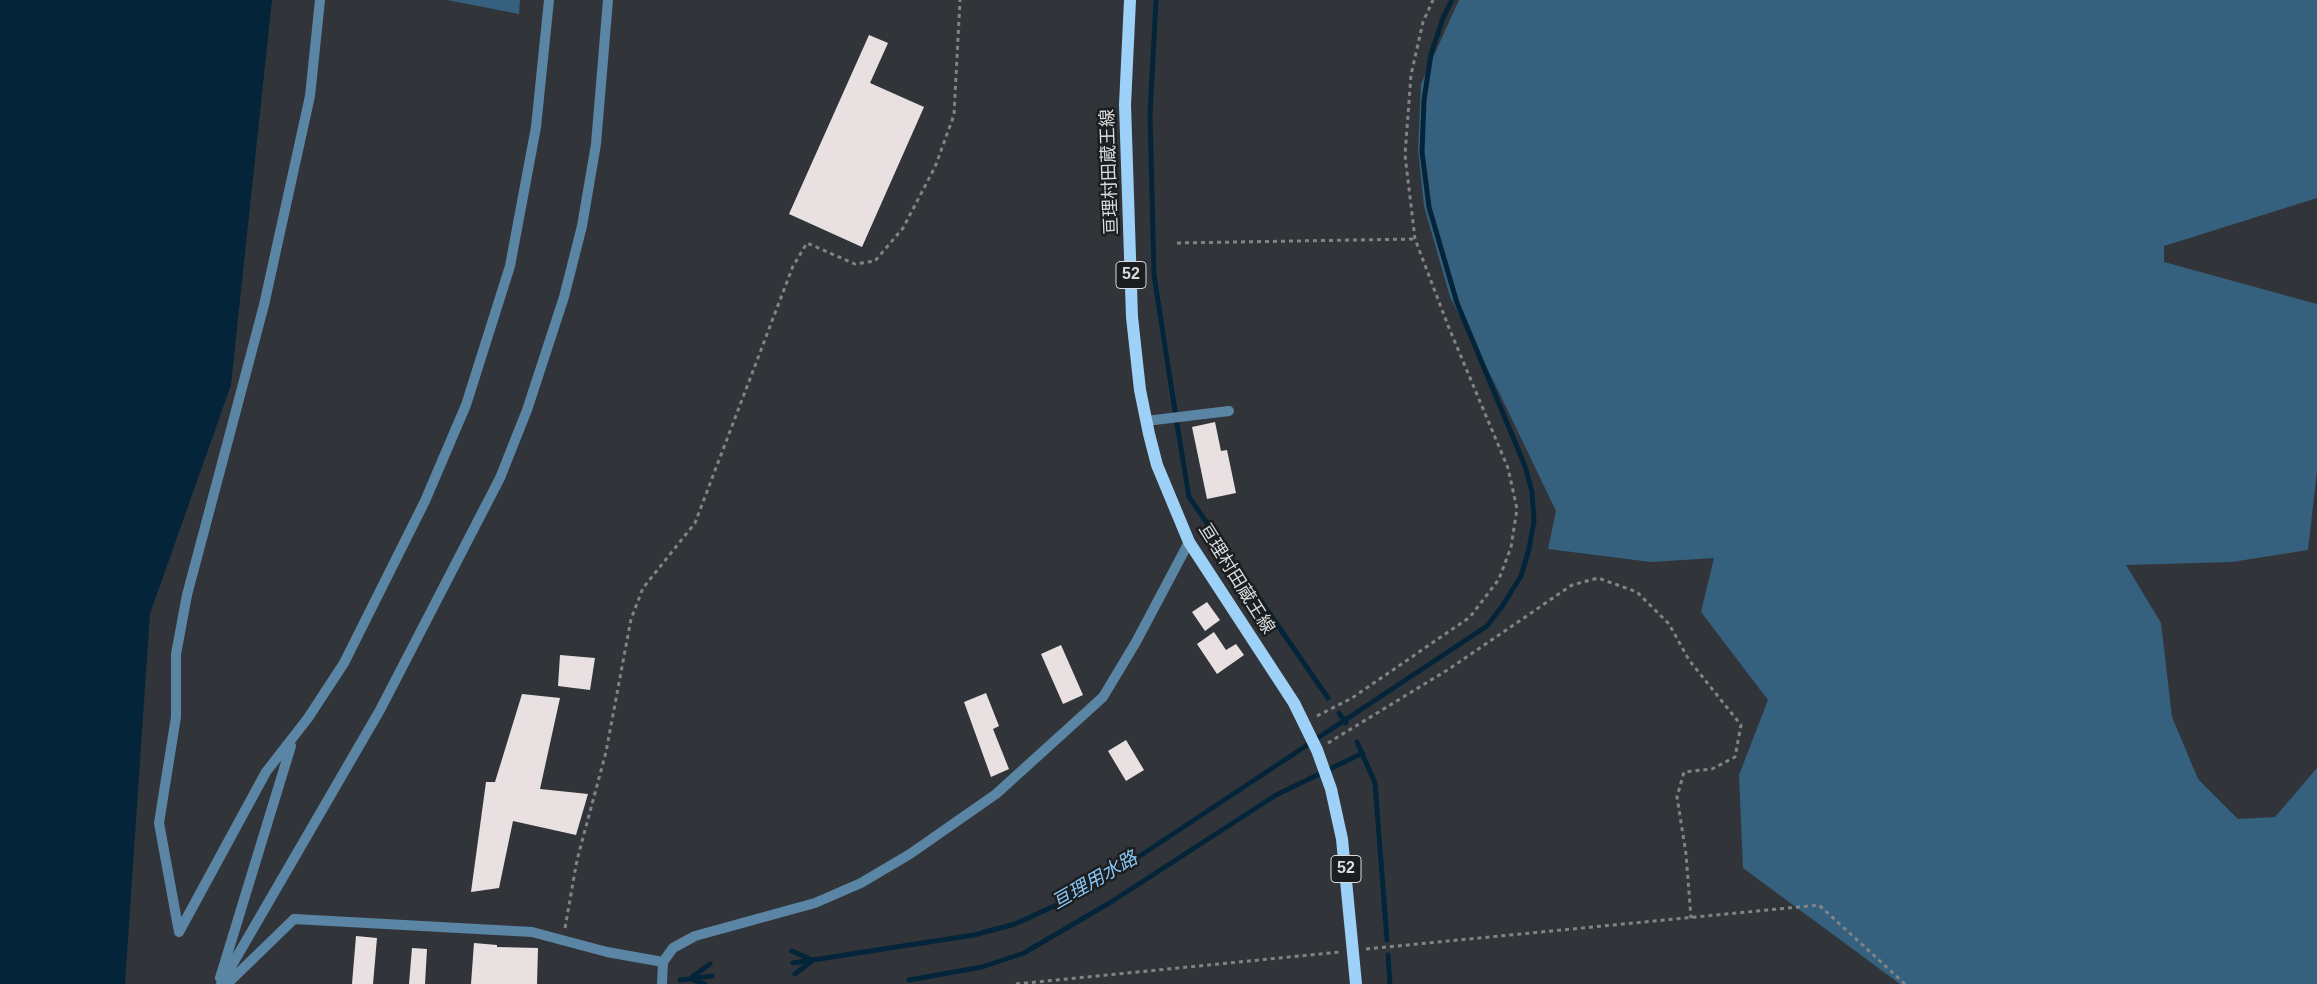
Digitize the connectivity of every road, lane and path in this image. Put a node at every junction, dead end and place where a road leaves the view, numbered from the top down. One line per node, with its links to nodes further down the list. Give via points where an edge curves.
1 (320, 0): 13 (street, via 310,96 264,305 187,595 176,654 176,717 159,823 180,932 266,772)
2 (549, 0): 13 (street, via 536,127 512,257 466,405 424,501 344,663)
3 (608, 0): 19 (street, via 596,144 582,226 564,297 504,470 380,710)
4 (960, 0): 16 (path, via 954,116 931,176 902,228 875,261 855,264 807,243 793,266 695,523 643,588 631,619 606,752 577,860)
5 (1130, 0): 10 (main road, 亘理村田蔵王線 / 52, via 1125,105 1127,183 1135,357)
6 (1433, 0): 7 (path, via 1421,30 1411,75 1408,110 1405,155)
7 (1415, 239): 8 (path); 12 (path, via 1508,468 1517,509 1511,547 1499,578 1470,617 1352,698)
8 (1177, 243)
9 (1229, 411): 10 (street)
10 (1146, 421): 11 (main road, 亘理村田蔵王線 / 52, via 1158,465)
11 (1189, 542): 12 (main road, 亘理村田蔵王線 / 52); 18 (street, via 1103,697 996,794 910,854 861,882 815,903 695,936 673,948)
12 (1305, 722): 14 (main road, 亘理村田蔵王線 / 52)
13 (294, 737): 19 (street)
14 (1317, 750): 15 (path, via 1450,669 1572,585 1598,578 1637,592 1669,624 1689,660 1741,725 1735,757 1712,769 1684,772 1677,797); 17 (main road, 亘理村田蔵王線 / 52, via 1331,789 1342,839)
15 (1691, 918): 17 (path); 24 (path, via 1819,905)
16 (562, 940): 18 (street); 20 (street, via 532,932 294,919)
17 (1353, 950): 22 (path); 23 (main road, 亘理村田蔵王線 / 52)
18 (663, 962): 21 (street)
19 (220, 984)
20 (227, 984)
21 (662, 984)
22 (1016, 984)
23 (1356, 984)
24 (1905, 984)

